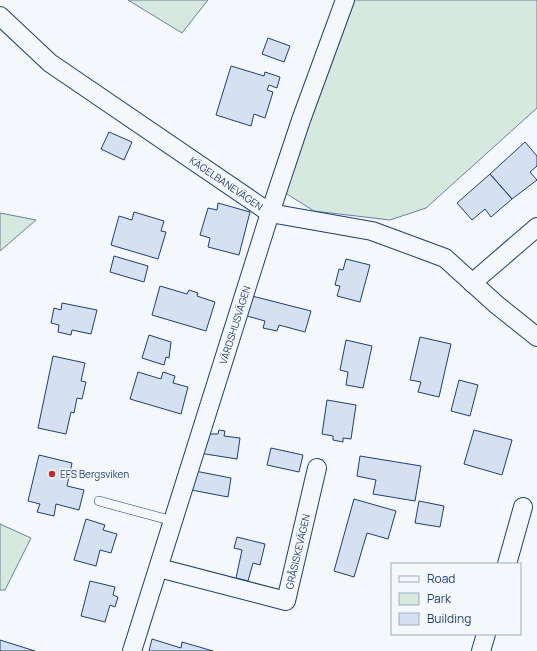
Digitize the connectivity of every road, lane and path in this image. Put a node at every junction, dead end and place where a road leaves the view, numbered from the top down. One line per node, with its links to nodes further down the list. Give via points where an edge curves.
1 (345, 0): 3 (street, VÄRDSHUSVÄGEN)
2 (0, 16): 3 (street, KÄGELBANEVÄGEN, via 50,62)
3 (270, 213): 5 (street, KÄGELBANEVÄGEN, via 372,231 445,258); 10 (street, VÄRDSHUSVÄGEN)
4 (537, 227): 5 (street)
5 (472, 283): 6 (street, KÄGELBANEVÄGEN)
6 (537, 337)
7 (317, 468): 12 (street, GRÅSISKEVÄGEN, via 286,601)
8 (99, 501): 10 (lane)
9 (523, 507): 11 (street)
10 (174, 521): 12 (street, VÄRDSHUSVÄGEN)
11 (507, 563)
12 (159, 568): 14 (street, VÄRDSHUSVÄGEN)
13 (486, 635): 15 (street)
14 (132, 651)
15 (481, 651)

